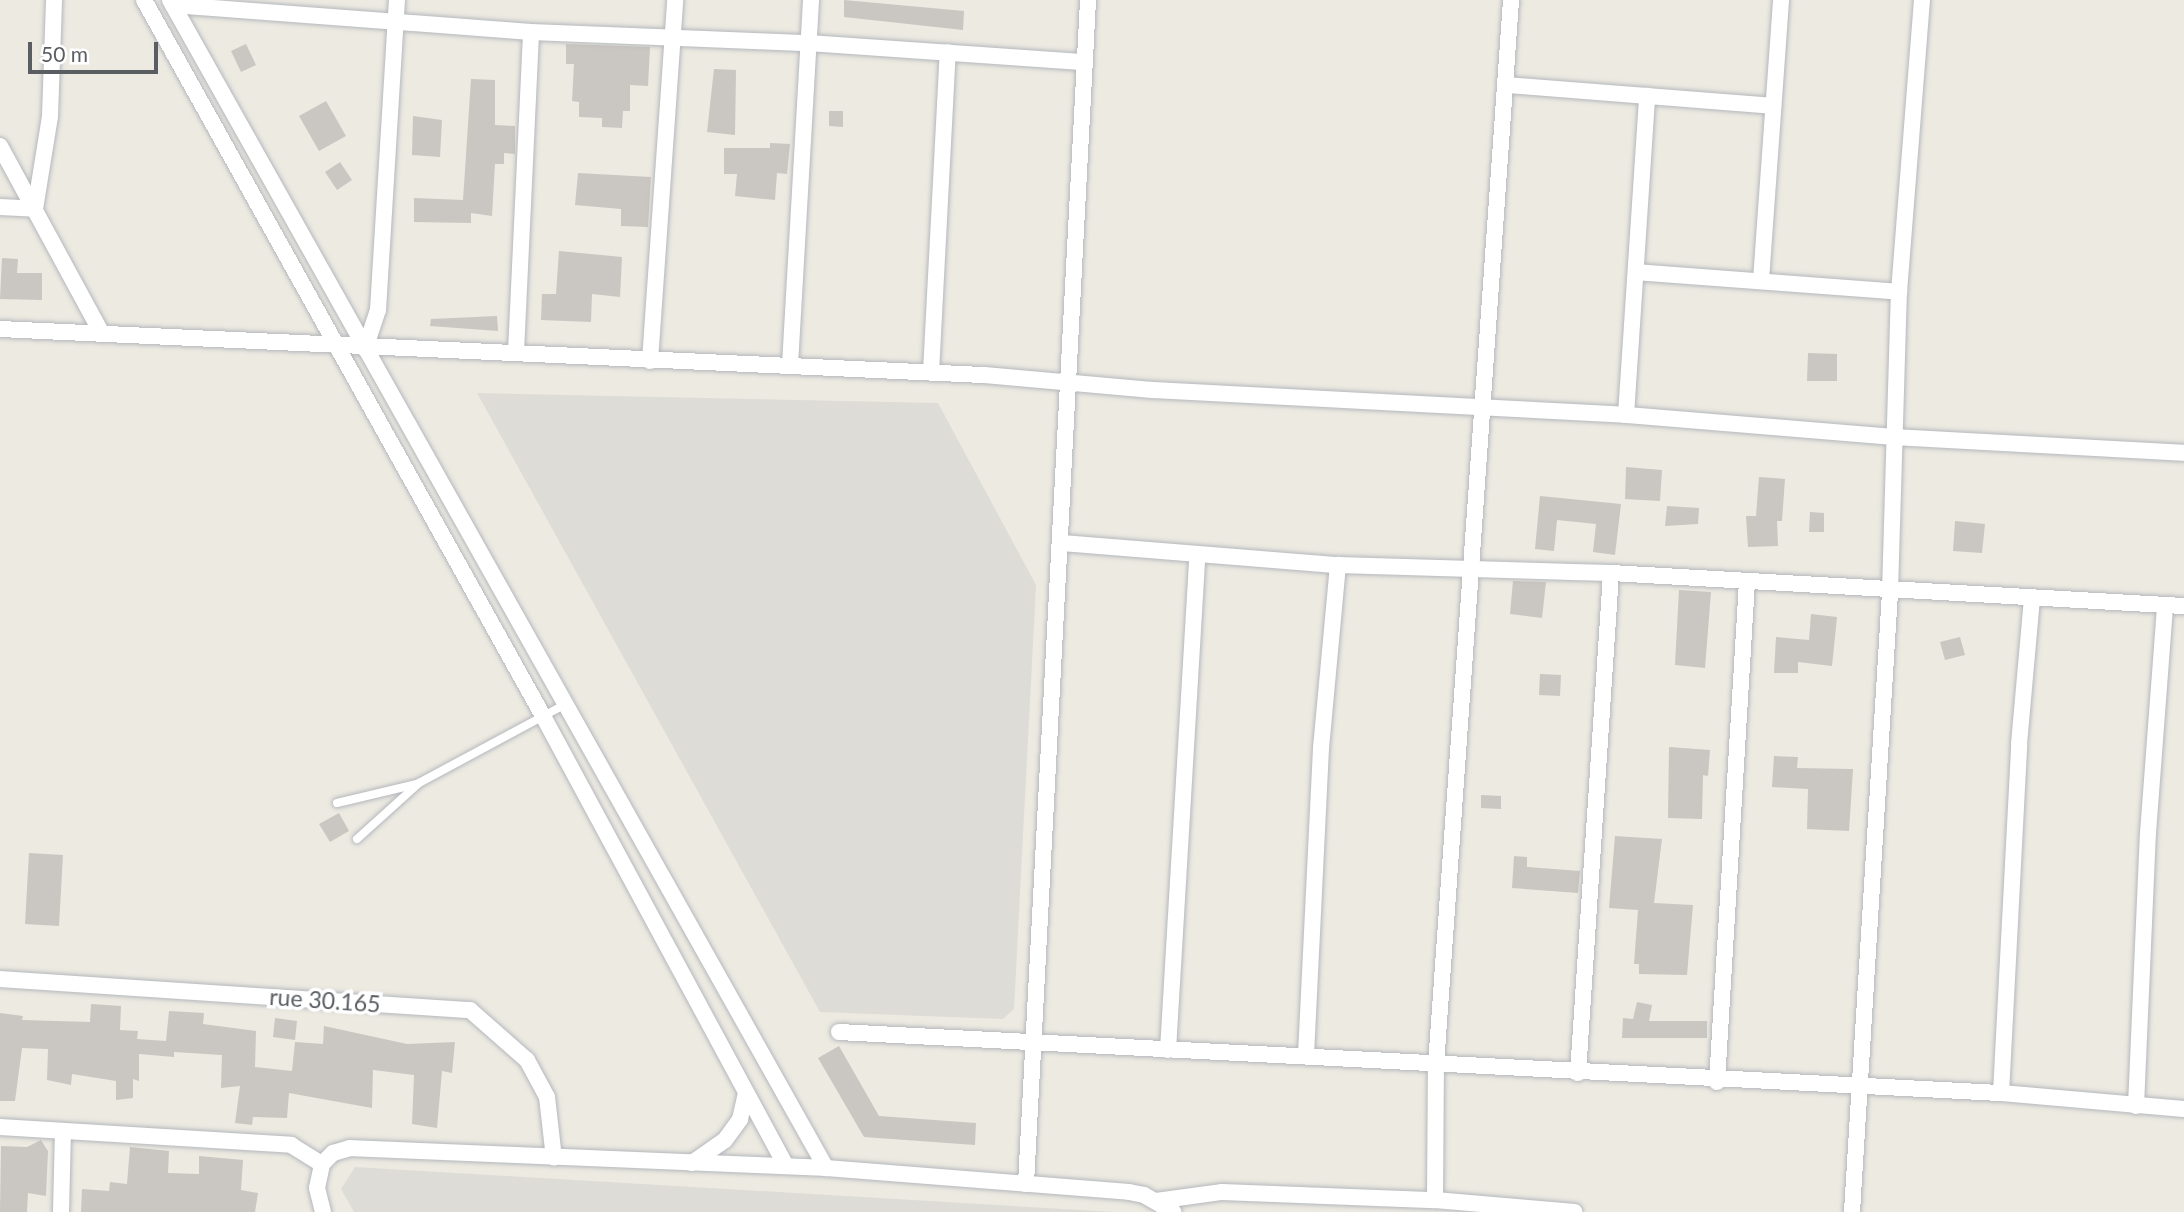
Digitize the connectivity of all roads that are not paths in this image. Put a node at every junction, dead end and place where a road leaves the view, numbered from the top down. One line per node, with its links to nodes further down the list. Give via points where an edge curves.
1 (54, 0): 22 (street, via 50,116)
2 (144, 0): 28 (street)
3 (397, 0): 11 (street)
4 (675, 0): 13 (street)
5 (811, 0): 14 (street)
6 (1088, 0): 16 (street)
7 (1511, 0): 17 (street)
8 (1781, 0): 19 (street)
9 (1922, 0): 25 (street)
10 (172, 3): 11 (street); 29 (street)
11 (395, 23): 12 (street); 29 (street, via 378,310)
12 (531, 32): 13 (street); 30 (street)
13 (671, 37): 14 (street); 31 (street)
14 (809, 43): 15 (street); 32 (street)
15 (948, 52): 16 (street); 33 (street)
16 (1084, 62): 34 (street)
17 (1507, 85): 18 (street); 35 (street)
18 (1647, 96): 19 (street); 23 (street)
19 (1773, 106): 24 (street)
20 (0, 146): 22 (street)
21 (0, 206): 22 (street)
22 (35, 209): 27 (street)
23 (1636, 272): 24 (street); 36 (street)
24 (1760, 280): 25 (street)
25 (1899, 292): 37 (street)
26 (0, 329): 27 (street)
27 (102, 334): 28 (street)
28 (338, 346): 29 (street); 50 (street)
29 (365, 349): 30 (street); 49 (street)
30 (516, 352): 31 (street)
31 (650, 361): 32 (street)
32 (790, 365): 33 (street)
33 (931, 372): 34 (street)
34 (1070, 383): 35 (street); 39 (street)
35 (1482, 409): 36 (street); 42 (street)
36 (1626, 415): 37 (street)
37 (1892, 437): 38 (street); 45 (street)
38 (2184, 453)
39 (1062, 543): 40 (street); 56 (street)
40 (1197, 556): 41 (street); 57 (street)
41 (1338, 565): 42 (street); 58 (street, via 1321,748)
42 (1470, 569): 43 (street); 59 (street)
43 (1611, 573): 44 (street); 60 (street)
44 (1747, 582): 45 (street); 61 (street)
45 (1890, 592): 46 (street); 62 (street)
46 (2032, 598): 47 (street); 64 (street, via 2019,744)
47 (2165, 606): 48 (street); 65 (street, via 2145,872)
48 (2184, 606)
49 (566, 704): 50 (lane); 73 (street)
50 (543, 716): 51 (lane); 63 (street)
51 (419, 783): 52 (lane); 53 (lane)
52 (337, 803)
53 (357, 839)
54 (0, 979): 69 (street, rue 30.165, via 470,1010 527,1060 547,1097)
55 (839, 1032): 56 (street)
56 (1033, 1043): 57 (street); 74 (street)
57 (1168, 1050): 58 (street)
58 (1306, 1055): 59 (street)
59 (1436, 1065): 60 (street); 75 (street)
60 (1578, 1073): 61 (street)
61 (1717, 1082): 62 (street)
62 (1860, 1086): 64 (street); 81 (street)
63 (746, 1093): 70 (street, via 740,1119 725,1140); 72 (street)
64 (2001, 1093): 65 (street)
65 (2136, 1106): 66 (street)
66 (2184, 1109)
67 (0, 1126): 68 (street)
68 (63, 1131): 71 (street, via 291,1145); 77 (street)
69 (554, 1158): 70 (street); 71 (street, via 350,1148 333,1153)
70 (692, 1163): 72 (street)
71 (322, 1164): 78 (street, via 317,1188)
72 (786, 1166): 73 (street)
73 (826, 1168): 74 (street)
74 (1026, 1184): 76 (street, via 1129,1192)
75 (1435, 1200): 76 (street, via 1222,1192); 80 (street)
76 (1156, 1201): 79 (street)
77 (61, 1212)
78 (323, 1212)
79 (1173, 1212)
80 (1574, 1212)
81 (1852, 1212)

